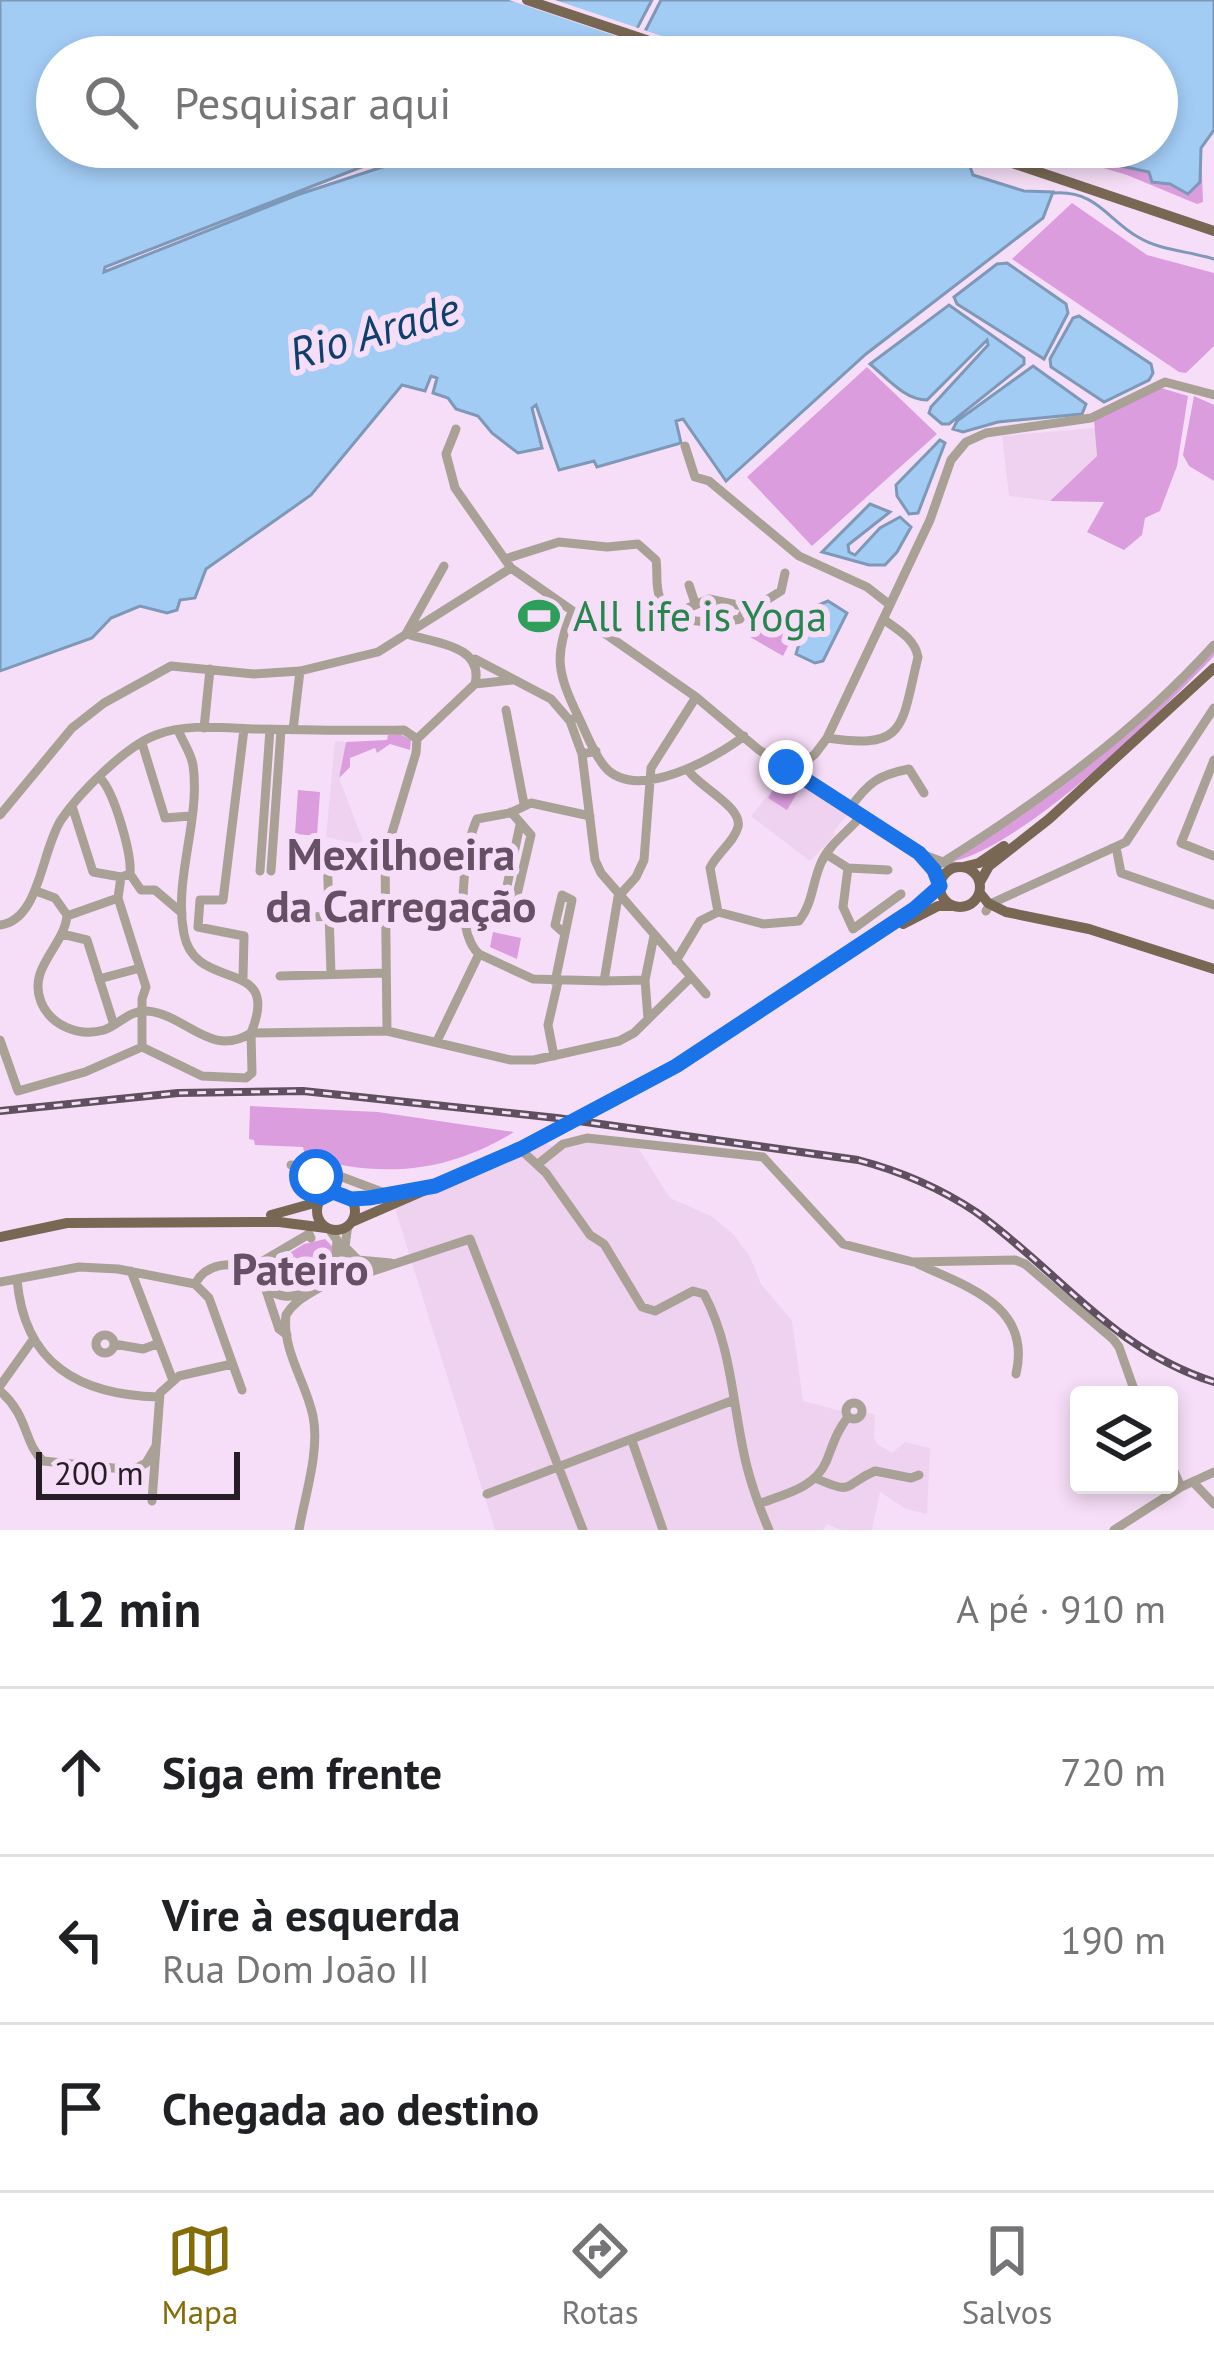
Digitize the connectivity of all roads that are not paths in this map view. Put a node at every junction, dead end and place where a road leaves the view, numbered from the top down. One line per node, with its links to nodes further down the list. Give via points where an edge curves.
1 (527, 0): 2 (main road)
2 (634, 36)
3 (1027, 168): 4 (main road)
4 (1214, 231)
5 (1214, 395): 15 (street, via 1165,382 1091,418 966,442)
6 (456, 430): 8 (street, via 446,454 455,488)
7 (685, 446): 15 (street, via 695,477 799,556)
8 (508, 564): 16 (street); 17 (street, via 559,542 638,544 656,560 660,599); 19 (street)
9 (444, 566): 19 (street)
10 (785, 573): 14 (street, via 782,591)
11 (688, 585): 13 (street)
12 (739, 591): 14 (street)
13 (695, 603): 14 (street, via 718,595); 17 (street)
14 (748, 604): 17 (street, via 740,619 721,623)
15 (890, 604): 18 (street)
16 (572, 612): 27 (street); 30 (street, via 558,655)
17 (676, 613)
18 (883, 619): 37 (street); 37 (street, via 917,648 896,730 863,743)
19 (407, 637): 21 (street); 24 (street)
20 (1214, 645): 69 (street, via 1097,755)
21 (471, 656): 25 (street); 26 (street)
22 (1214, 668): 48 (main road)
23 (211, 669): 24 (street); 32 (street); 54 (street, via 171,666 104,703 60,739)
24 (300, 671): 35 (street)
25 (513, 680): 26 (street); 30 (street)
26 (476, 684): 38 (street)
27 (696, 697): 36 (street); 47 (street)
28 (1214, 708): 31 (street)
29 (506, 710): 50 (street)
30 (574, 718): 41 (street); 42 (street)
31 (1210, 720): 40 (street)
32 (204, 728): 33 (street); 34 (street)
33 (244, 729): 35 (street); 104 (street, via 223,900 200,900 198,927 244,936)
34 (178, 730): 39 (street); 55 (street, via 194,767)
35 (281, 730): 38 (street, via 404,730); 72 (street)
36 (744, 736): 44 (street); 45 (street)
37 (827, 738): 45 (street)
38 (417, 739): 66 (street)
39 (142, 743): 46 (street); 55 (street, via 165,818)
40 (1187, 747): 43 (street); 63 (street)
41 (596, 751): 42 (street); 47 (street, via 615,774)
42 (582, 754): 56 (street)
43 (1214, 759): 59 (street)
44 (688, 770): 47 (street); 84 (street, via 739,819 710,868)
45 (793, 772): 52 (street)
46 (104, 778): 51 (street); 74 (street, via 131,862)
47 (650, 779): 79 (street, via 644,860)
48 (1088, 784): 70 (main road, via 985,860); 77 (main road, via 989,866)
49 (924, 793): 52 (street, via 909,769 880,774)
50 (524, 804): 53 (street); 56 (street)
51 (72, 806): 74 (street, via 93,872); 76 (street, via 48,844)
52 (850, 808): 57 (street)
53 (511, 812): 58 (street); 68 (street, via 477,819)
54 (0, 815)
55 (190, 816): 85 (street)
56 (590, 816): 79 (street, via 595,860)
57 (861, 816): 64 (street); 65 (street)
58 (520, 825): 58 (street, via 531,835 512,916 501,914)
59 (1181, 843): 61 (street); 67 (street)
60 (295, 848): 62 (street)
61 (1169, 850)
62 (327, 851): 66 (street); 88 (street)
63 (1114, 852): 81 (street, via 1121,873); 83 (street)
64 (919, 853): 69 (street); 75 (street)
65 (826, 854): 71 (street); 84 (street, via 799,921 763,924)
66 (385, 856): 68 (street); 86 (street)
67 (1214, 856)
68 (465, 861): 95 (street, via 465,933)
69 (940, 864): 70 (street)
70 (959, 867): 75 (main road); 77 (main road, via 974,872)
71 (848, 868): 73 (street); 78 (street, via 843,907 853,929)
72 (266, 871)
73 (888, 871)
74 (125, 875): 80 (street); 85 (street)
75 (940, 884): 82 (main road, via 943,898); 97 (main road)
76 (41, 888): 87 (street); 91 (street, via 16,921)
77 (980, 888): 82 (main road, via 973,903); 83 (main road)
78 (902, 894)
79 (618, 897): 94 (street); 107 (street)
80 (118, 898): 87 (street); 98 (street)
81 (1214, 905)
82 (958, 907): 83 (main road); 97 (main road, via 927,910)
83 (988, 908): 90 (main road); 90 (main road)
84 (718, 912): 96 (street, via 696,926)
85 (182, 913): 104 (street, via 193,958)
86 (386, 914): 88 (street); 101 (street)
87 (67, 916): 92 (street)
88 (329, 916): 89 (street); 100 (street)
89 (284, 918)
90 (1031, 918): 99 (main road)
91 (0, 925)
92 (62, 934): 105 (street, via 86,940); 112 (street, via 38,978 43,1007 70,1030)
93 (565, 934): 108 (street)
94 (654, 936): 96 (street); 106 (street)
95 (479, 954): 108 (street); 116 (street)
96 (676, 961): 103 (street)
97 (832, 964): 119 (main road, via 676,1066)
98 (140, 968): 105 (street); 110 (street)
99 (1214, 969)
100 (331, 974): 101 (street); 102 (street)
101 (386, 974): 113 (street)
102 (280, 976)
103 (691, 977): 109 (street); 111 (street)
104 (243, 978): 114 (street, via 256,1001)
105 (99, 979): 112 (street)
106 (645, 980): 107 (street); 111 (street)
107 (604, 981): 108 (street)
108 (556, 982): 118 (street, via 548,1025)
109 (706, 994)
110 (143, 1011): 112 (street); 114 (street, via 214,1042); 117 (street)
111 (648, 1019): 118 (street, via 619,1041)
112 (114, 1025)
113 (387, 1031): 114 (street); 116 (street)
114 (251, 1033): 117 (street, via 246,1078 202,1076)
115 (0, 1040): 117 (street, via 18,1091)
116 (437, 1041): 118 (street, via 511,1060)
117 (142, 1047)
118 (554, 1056)
119 (520, 1149): 122 (main road); 153 (street, via 604,1244 642,1307 655,1311 692,1291 704,1294 718,1320)
120 (538, 1164): 131 (street, via 587,1138 763,1157 843,1244)
121 (326, 1171): 122 (street, via 388,1193); 123 (street); 124 (street, via 291,1165 320,1181)
122 (435, 1186): 123 (main road); 126 (main road)
123 (348, 1197): 124 (main road, via 333,1192); 126 (main road, via 356,1211)
124 (320, 1200): 125 (main road); 127 (main road, via 317,1217)
125 (220, 1223): 127 (main road); 128 (main road, via 67,1223)
126 (350, 1224): 127 (main road); 130 (street)
127 (328, 1228): 133 (street, via 338,1249)
128 (0, 1237)
129 (311, 1238): 135 (street, via 263,1261)
130 (346, 1246): 132 (street, via 358,1260); 133 (street)
131 (913, 1262): 147 (street, via 1000,1306 1021,1351); 149 (street, via 1025,1264 1113,1339)
132 (397, 1264): 133 (street); 139 (street); 157 (street, via 470,1239)
133 (335, 1269): 139 (street)
134 (131, 1271): 136 (street, via 79,1267); 138 (street); 145 (street)
135 (259, 1278): 138 (street, via 220,1264); 140 (street)
136 (17, 1279): 137 (street); 143 (street)
137 (0, 1282)
138 (195, 1284): 146 (street, via 209,1298)
139 (307, 1292): 140 (street); 141 (street)
140 (271, 1296): 141 (street); 142 (street)
141 (290, 1307): 142 (street)
142 (287, 1334): 170 (street, via 315,1432)
143 (32, 1341): 150 (street); 152 (street, via 90,1388)
144 (114, 1344): 145 (street)
145 (157, 1344): 148 (street)
146 (232, 1364): 148 (street); 151 (street)
147 (1016, 1374)
148 (172, 1378): 152 (street)
149 (1133, 1386)
150 (0, 1388): 158 (street, via 43,1461)
151 (242, 1390)
152 (159, 1397): 156 (street)
153 (734, 1400): 155 (street); 168 (street)
154 (848, 1417): 161 (street)
155 (632, 1441): 157 (street); 172 (street)
156 (155, 1446): 158 (street); 164 (street)
157 (558, 1466): 166 (street); 171 (street)
158 (133, 1470): 164 (street)
159 (1214, 1472): 163 (street)
160 (919, 1475): 161 (street, via 875,1471 841,1489)
161 (815, 1478): 168 (street)
162 (1178, 1480): 165 (street)
163 (1193, 1482): 165 (street); 169 (street)
164 (153, 1486): 167 (street)
165 (1181, 1487): 174 (street)
166 (487, 1494)
167 (152, 1501)
168 (759, 1504): 173 (street)
169 (1214, 1504)
170 (299, 1530)
171 (583, 1530)
172 (664, 1530)
173 (769, 1530)
174 (1114, 1530)

